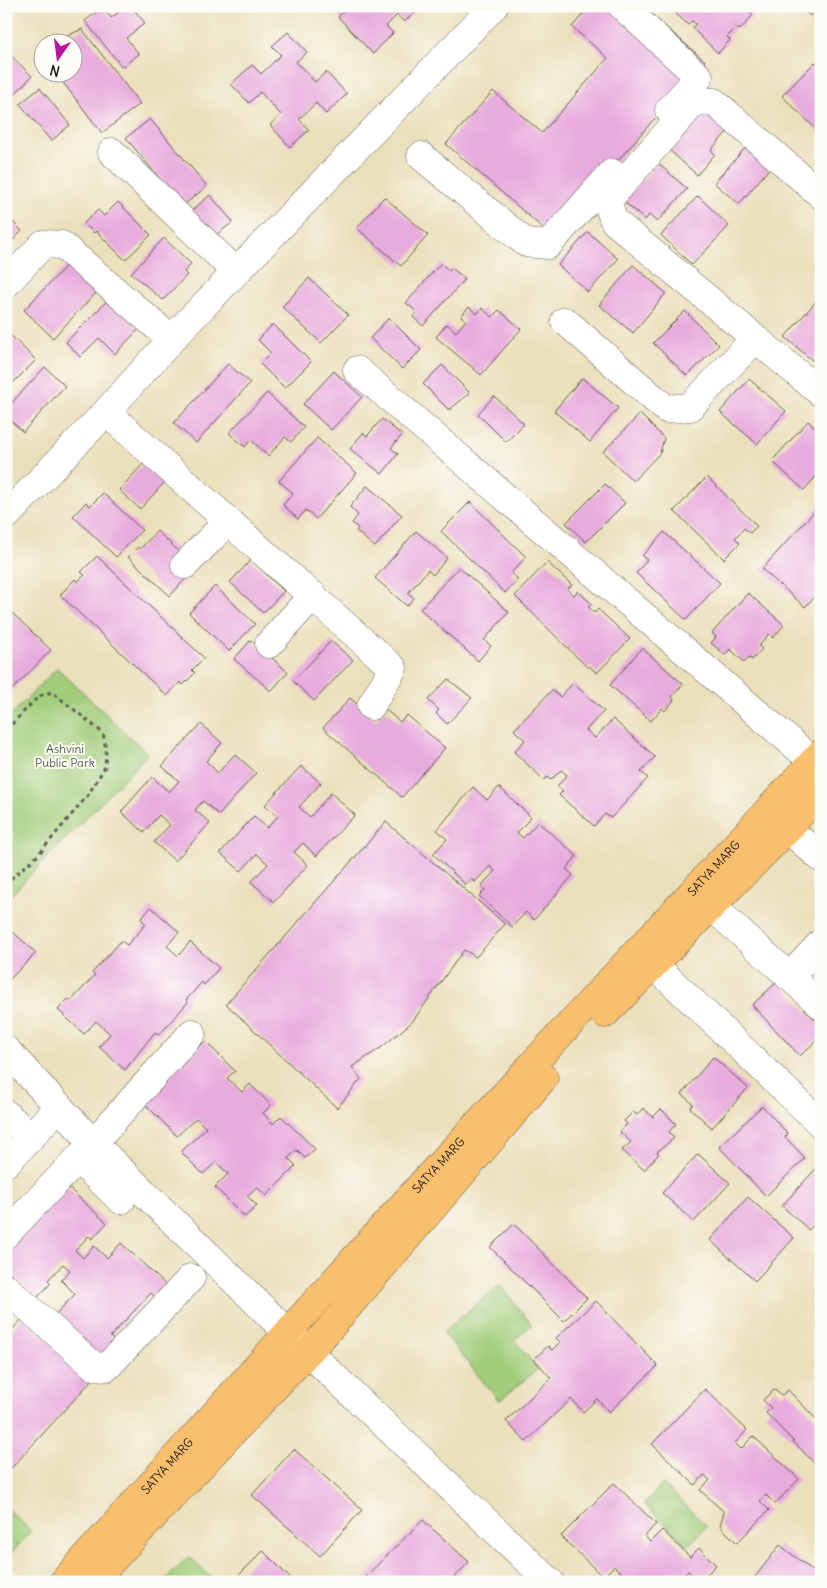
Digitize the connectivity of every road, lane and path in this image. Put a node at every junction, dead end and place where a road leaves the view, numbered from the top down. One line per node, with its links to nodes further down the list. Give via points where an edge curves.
1 (494, 6): 6 (street)
2 (622, 6): 4 (street, via 699,76 548,245 526,243)
3 (112, 152): 6 (street)
4 (421, 156)
5 (821, 195): 10 (street, via 714,102 694,101 607,201 614,222)
6 (236, 272): 9 (street)
7 (6, 284): 9 (street, via 43,244 62,245)
8 (565, 321): 10 (street, via 666,409 690,407)
9 (171, 339): 13 (street)
10 (755, 339): 12 (street)
11 (357, 370): 21 (street)
12 (821, 393)
13 (106, 412): 14 (street); 15 (street)
14 (6, 516)
15 (228, 521): 16 (street); 17 (street)
16 (185, 565)
17 (313, 595): 18 (street); 19 (street, via 393,668)
18 (269, 644)
19 (371, 706)
20 (6, 730): 25 (path, via 39,696 52,692 103,733 106,750 105,767 88,795 38,855)
21 (817, 757): 43 (main road, SATYA MARG)
22 (821, 790): 23 (main road, SATYA MARG)
23 (788, 829): 24 (street); 26 (main road, SATYA MARG)
24 (821, 858)
25 (6, 882)
26 (711, 906): 28 (main road, SATYA MARG); 29 (street)
27 (821, 943): 29 (street)
28 (652, 963): 35 (street); 44 (main road, SATYA MARG, via 541,1081)
29 (790, 977): 30 (street)
30 (821, 1005)
31 (192, 1033): 37 (street)
32 (6, 1050): 33 (street)
33 (59, 1106): 36 (street); 37 (street)
34 (6, 1114): 36 (street)
35 (821, 1124)
36 (31, 1137): 38 (street)
37 (86, 1151): 39 (street); 40 (street); 43 (street)
38 (6, 1163)
39 (121, 1200)
40 (6, 1234)
41 (191, 1278): 42 (street, via 107,1367 94,1366)
42 (6, 1288)
43 (287, 1332): 44 (street); 45 (main road, SATYA MARG)
44 (309, 1352): 46 (main road, SATYA MARG); 47 (street)
45 (63, 1582)
46 (92, 1582)
47 (550, 1582)

